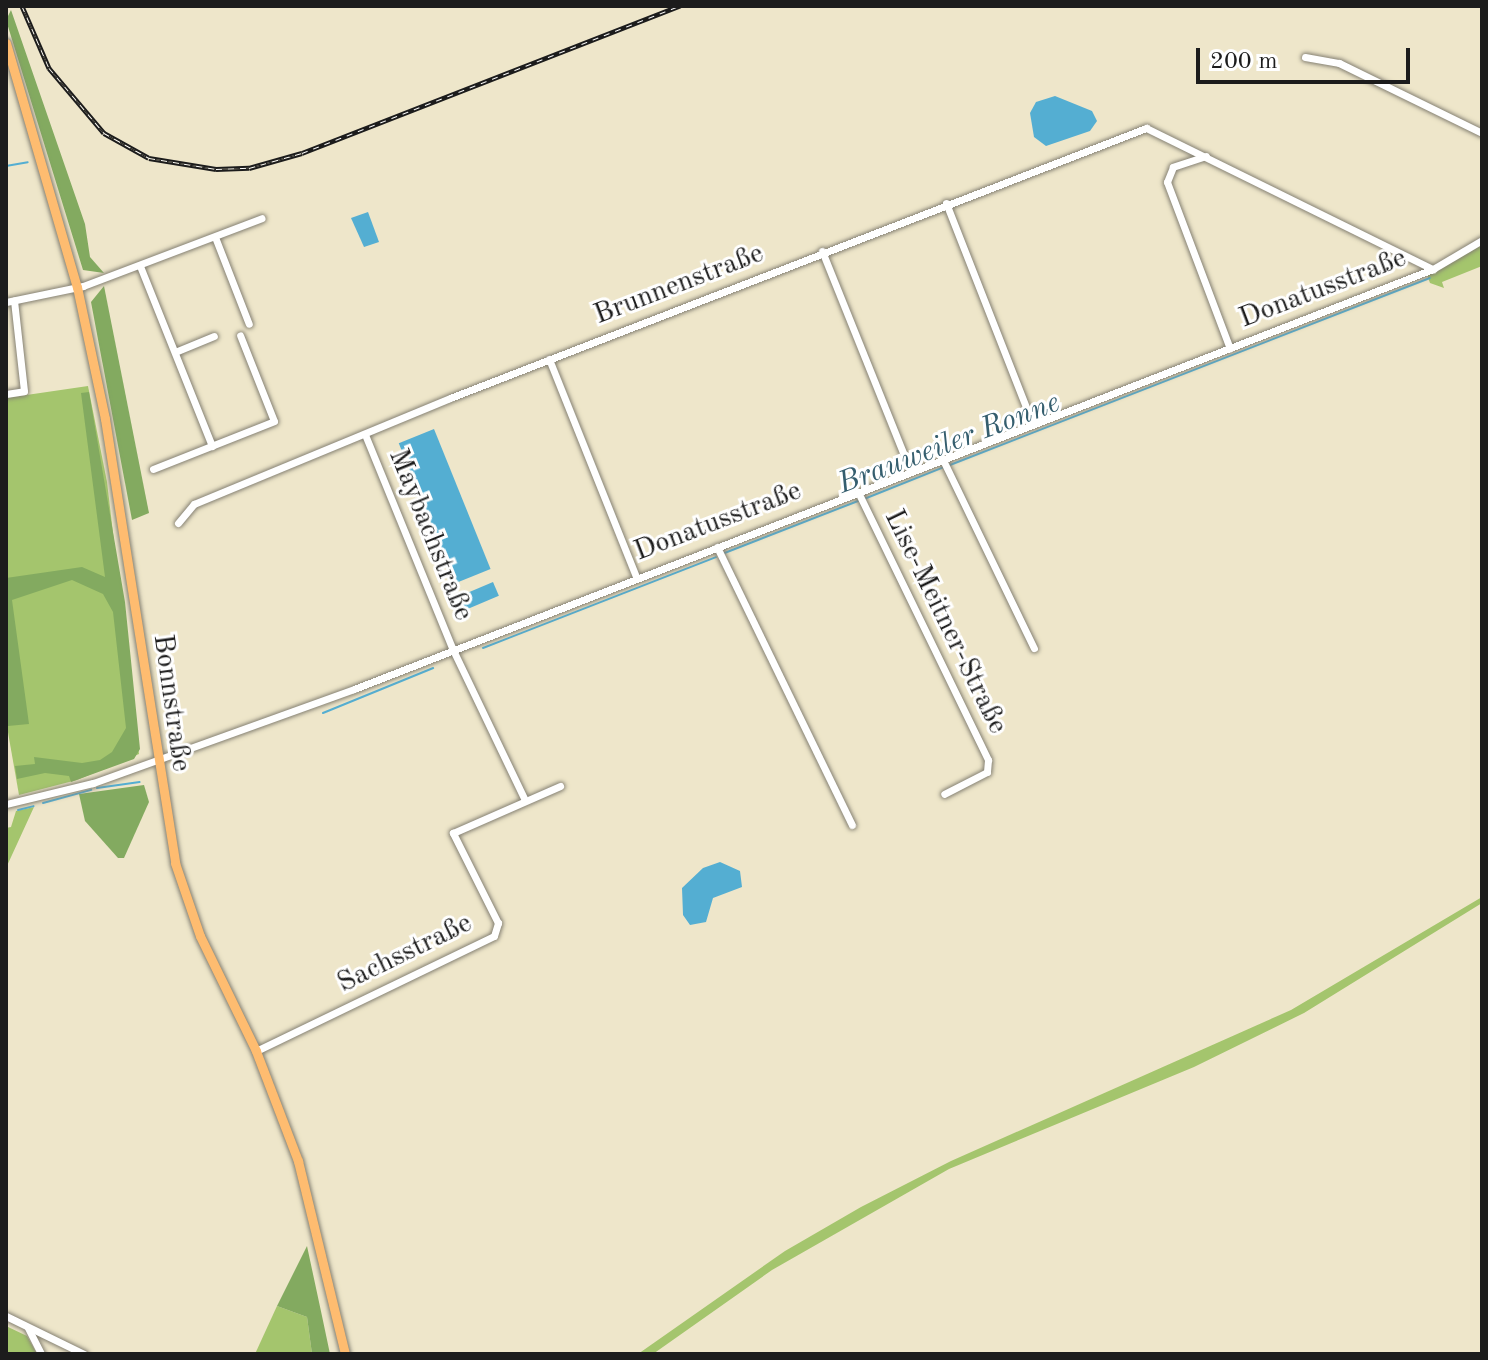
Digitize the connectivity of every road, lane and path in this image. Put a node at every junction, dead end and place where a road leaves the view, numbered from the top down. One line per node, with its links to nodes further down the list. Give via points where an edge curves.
1 (6, 43): 12 (main road, Bonnstraße)
2 (1305, 57): 3 (street, via 1339,63)
3 (1482, 133)
4 (1206, 156): 5 (street, Brunnenstraße, via 1146,128); 11 (street, Brunnenstraße); 17 (street, via 1173,167 1167,182)
5 (946, 203): 9 (street, Brunnenstraße); 21 (street)
6 (262, 218): 7 (street)
7 (215, 237): 10 (street); 14 (street)
8 (1482, 240): 11 (street, Donatusstraße)
9 (822, 251): 19 (street, Brunnenstraße); 26 (street)
10 (140, 266): 12 (street); 18 (street)
11 (1433, 269): 17 (street, Donatusstraße)
12 (77, 287): 13 (street); 33 (main road, Bonnstraße, via 124,527)
13 (10, 302): 20 (street, via 24,391)
14 (249, 324)
15 (240, 335): 23 (street, via 274,421)
16 (214, 336): 18 (street)
17 (1230, 349): 21 (street, Donatusstraße)
18 (175, 352): 23 (street)
19 (549, 359): 22 (street, Brunnenstraße); 30 (street)
20 (6, 394)
21 (1033, 425): 24 (street, Donatusstraße)
22 (366, 437): 28 (street, Brunnenstraße, via 194,504); 32 (street, Maybachstraße)
23 (212, 446): 25 (street)
24 (943, 461): 26 (street, Donatusstraße); 31 (street)
25 (153, 469)
26 (911, 472): 27 (street, Donatusstraße)
27 (859, 493): 29 (street, Donatusstraße); 35 (street, Lise-Meitner-Straße, via 988,760 987,772)
28 (178, 523)
29 (718, 549): 30 (street, Donatusstraße); 38 (street)
30 (636, 577): 32 (street, Donatusstraße)
31 (1034, 648)
32 (453, 650): 33 (street, Donatusstraße); 36 (street, Maybachstraße)
33 (158, 761): 37 (street, Donatusstraße); 39 (main road, Bonnstraße, via 185,894)
34 (560, 786): 36 (street, Sachsstraße)
35 (944, 794)
36 (524, 798): 39 (street, Sachsstraße, via 453,833 498,923 494,936)
37 (6, 804)
38 (852, 825)
39 (256, 1051): 44 (main road, Bonnstraße, via 298,1161)
40 (6, 1316): 41 (street)
41 (27, 1326): 42 (street); 43 (street)
42 (41, 1354)
43 (84, 1354)
44 (345, 1354)

